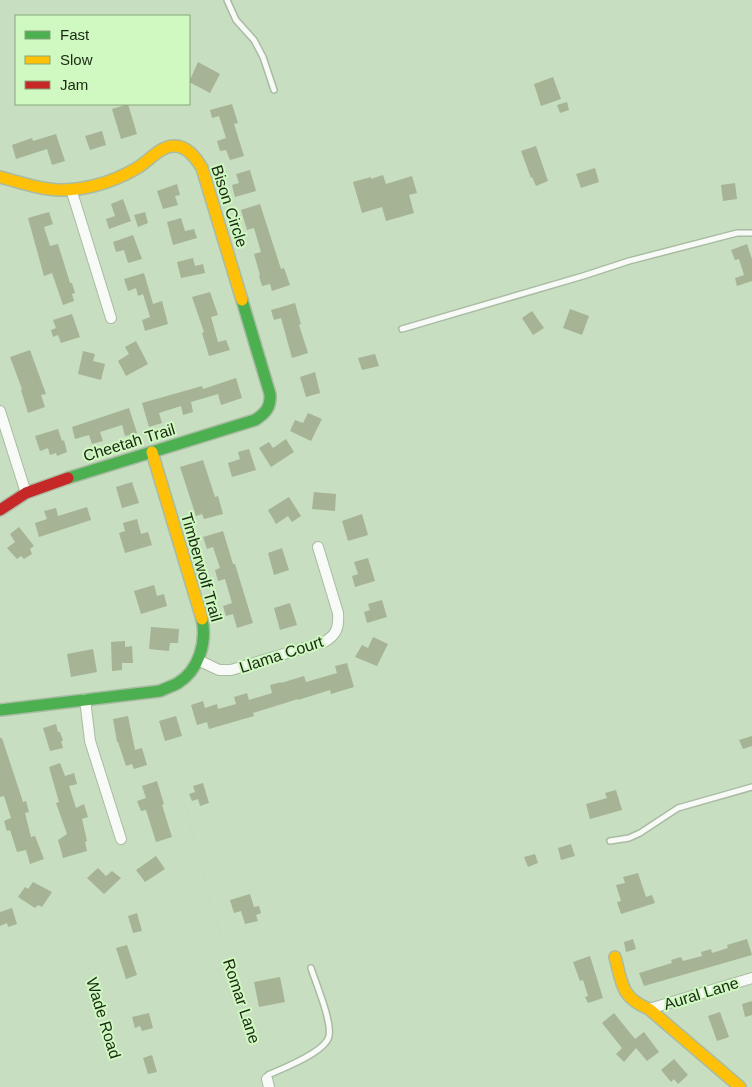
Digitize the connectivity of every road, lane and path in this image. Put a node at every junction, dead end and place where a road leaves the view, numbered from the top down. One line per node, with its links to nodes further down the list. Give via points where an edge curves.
1 (227, 0): 2 (lane, via 236,20 264,57)
2 (274, 90)
3 (0, 177): 4 (street, Bison Circle, via 50,189)
4 (71, 189): 6 (street); 8 (street, Bison Circle, via 116,178 167,148 175,146 195,156 202,168 269,388)
5 (752, 233): 7 (lane, via 737,233 629,261)
6 (112, 318)
7 (402, 329)
8 (269, 409): 10 (street, Cheetah Trail, via 255,420)
9 (0, 411): 11 (street)
10 (152, 452): 11 (street, Cheetah Trail); 14 (street, Timberwolf Trail, via 204,629)
11 (26, 493): 12 (street, Cheetah Trail)
12 (0, 510)
13 (318, 547): 14 (street, Llama Court, via 338,613 332,638 231,670 219,670)
14 (198, 660): 15 (street, Timberwolf Trail, via 189,675 160,690)
15 (85, 699): 16 (street, Timberwolf Trail); 19 (street, via 90,741)
16 (0, 710)
17 (752, 787): 20 (lane, via 678,808 640,833)
18 (184, 805): 26 (path, Romar Lane, via 214,916)
19 (121, 838)
20 (610, 840)
21 (83, 949): 27 (path, Wade Road)
22 (615, 957): 25 (street, via 629,999)
23 (311, 968): 26 (lane, via 329,1024 329,1038 319,1049 268,1075)
24 (752, 978): 25 (street, Aural Lane)
25 (649, 1009): 28 (street)
26 (268, 1083)
27 (126, 1087)
28 (740, 1087)

